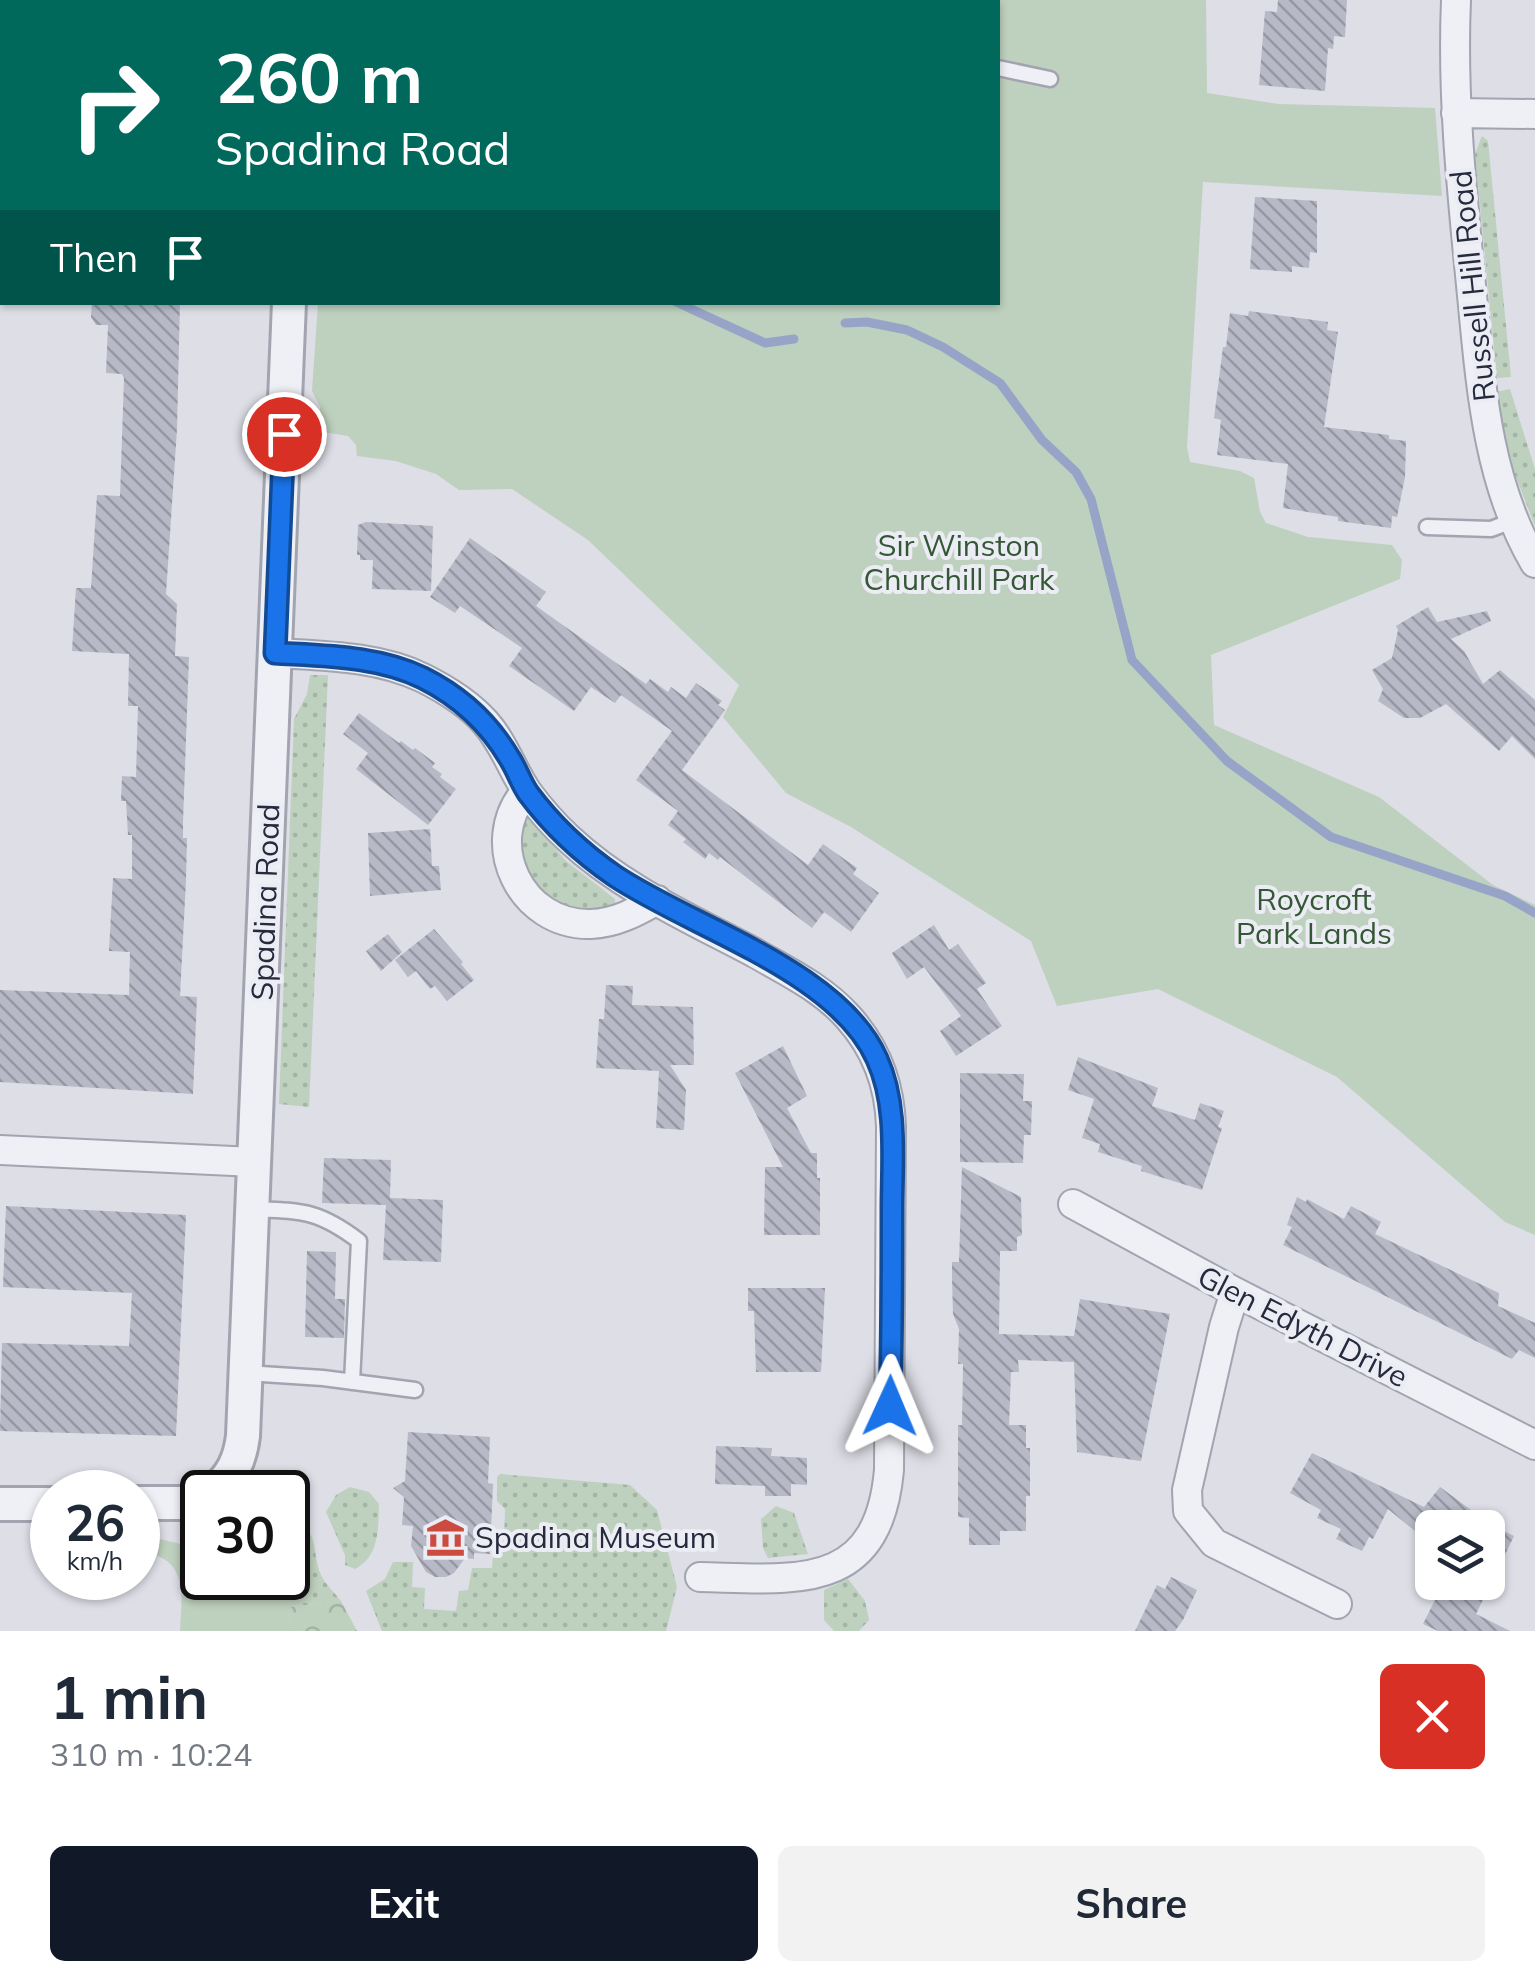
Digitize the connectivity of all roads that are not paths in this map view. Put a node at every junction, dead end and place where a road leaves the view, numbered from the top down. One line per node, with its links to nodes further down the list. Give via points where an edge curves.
1 (1456, 0): 4 (street, Russell Hill Road)
2 (1000, 68): 3 (lane)
3 (1050, 79)
4 (1456, 113): 5 (street); 7 (street, Russell Hill Road, via 1488,433)
5 (1535, 114)
6 (290, 305): 10 (street, Spadina Road)
7 (1516, 520): 8 (lane, via 1491,529); 9 (street, Russell Hill Road)
8 (1426, 526)
9 (1535, 563)
10 (275, 653): 11 (street, via 381,663 422,678 482,718); 14 (street, Spadina Road)
11 (526, 791): 12 (street, via 569,839); 12 (street, via 514,806 508,860 516,884 540,910 588,924 610,922)
12 (657, 900): 25 (street, via 830,998 877,1058 891,1108 889,1470 878,1524 858,1552 824,1572)
13 (0, 1150): 14 (street)
14 (254, 1162): 16 (street, Spadina Road)
15 (1073, 1204): 17 (street, Glen Edyth Drive)
16 (252, 1208): 18 (street, Spadina Road); 19 (lane, via 324,1217 359,1241)
17 (1234, 1292): 21 (street, Glen Edyth Drive); 26 (street, via 1187,1490 1188,1511 1214,1543)
18 (246, 1373): 19 (lane); 22 (street, Spadina Road)
19 (352, 1382): 20 (lane)
20 (415, 1390)
21 (1535, 1445)
22 (233, 1470)
23 (0, 1504): 24 (street)
24 (30, 1504)
25 (700, 1577)
26 (1337, 1604)

